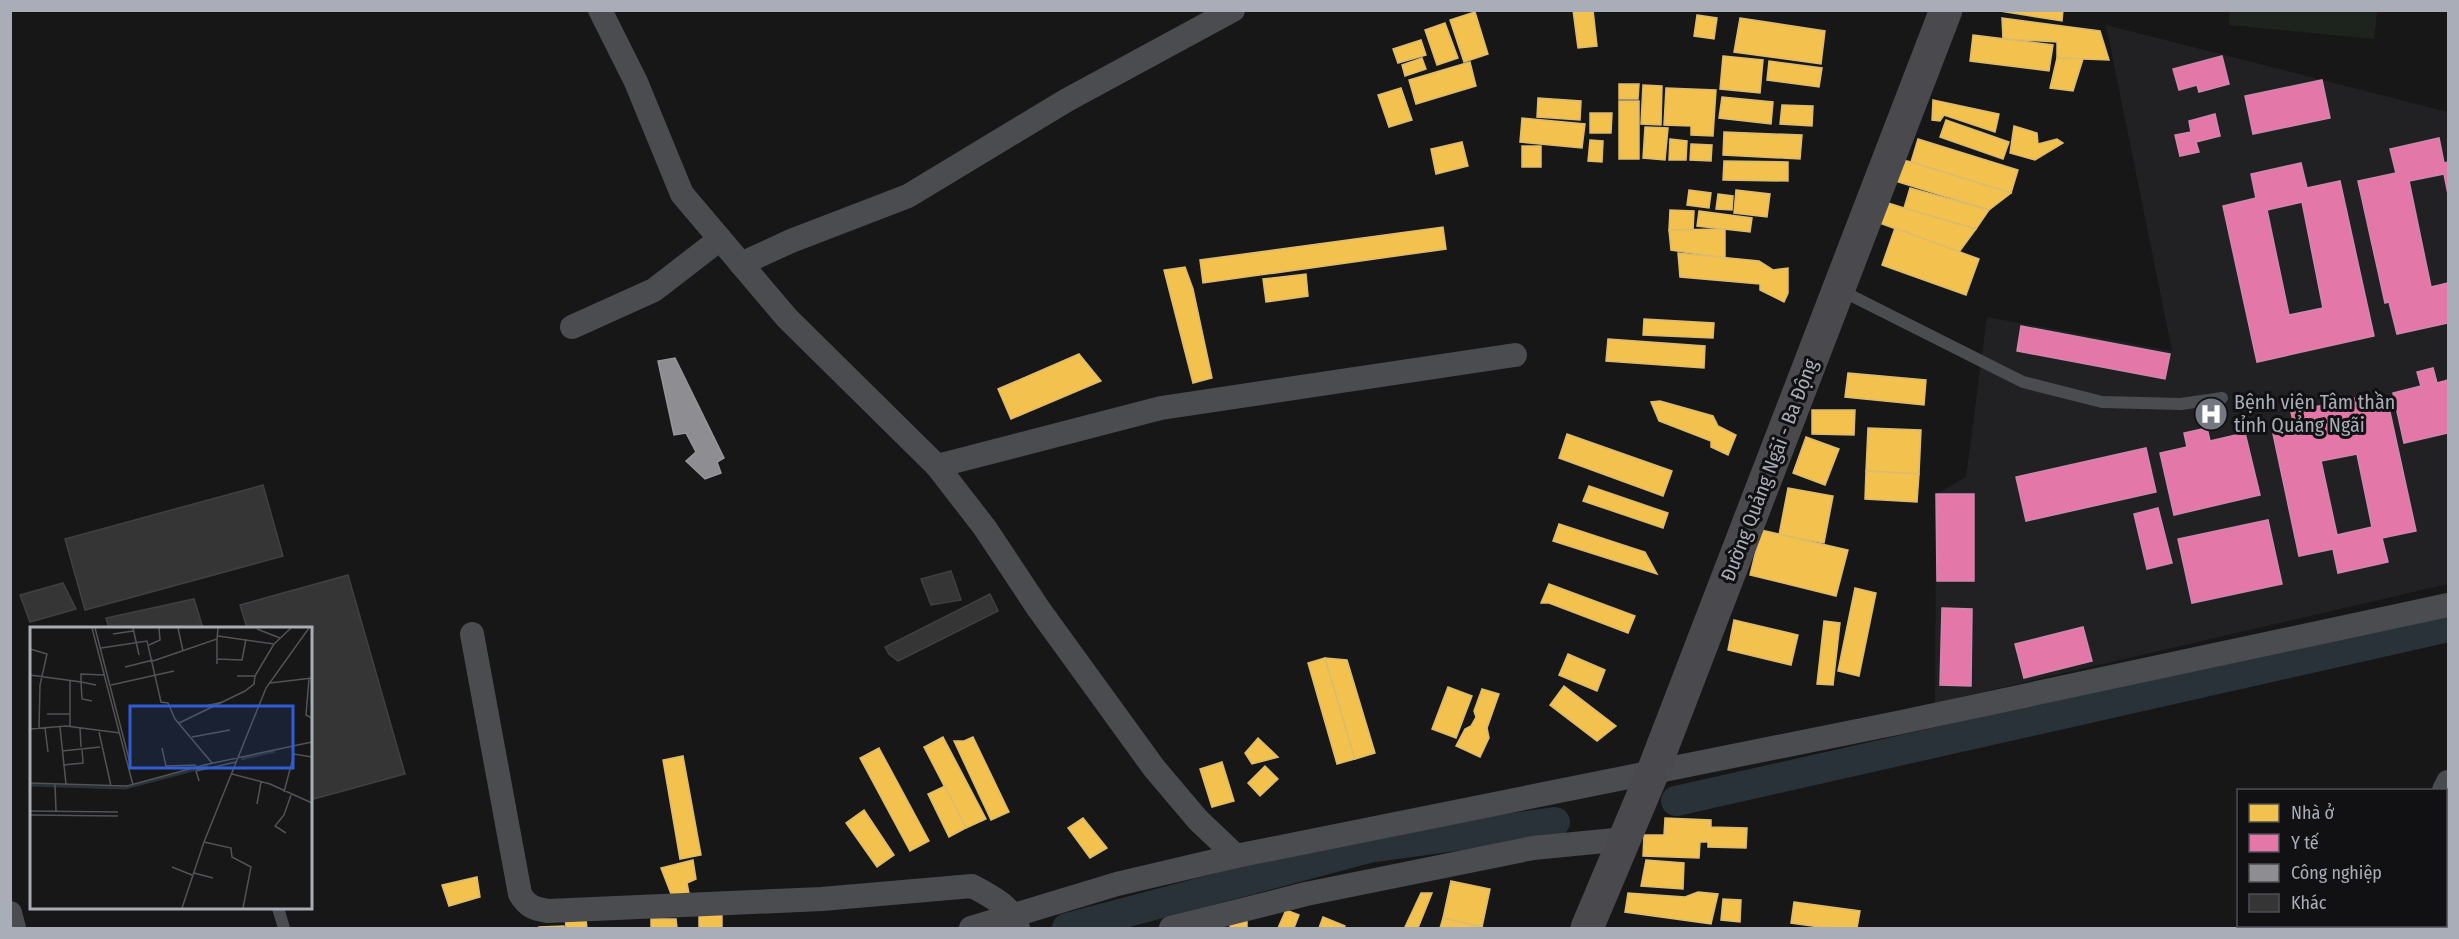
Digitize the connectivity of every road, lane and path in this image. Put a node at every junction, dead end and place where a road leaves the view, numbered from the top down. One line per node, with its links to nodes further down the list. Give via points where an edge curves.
1 (600, 10): 4 (street, via 636,82 673,177 682,194)
2 (1233, 10): 5 (street, via 1067,100 908,196)
3 (1946, 10): 6 (main road, Đường Quảng Ngãi - Ba Động)
4 (720, 239): 5 (street); 7 (street, via 654,290)
5 (741, 264): 10 (street, via 787,318)
6 (1839, 289): 9 (lane, via 2023,382 2102,402 2181,404); 13 (main road, Đường Quảng Ngãi - Ba Động)
7 (572, 327)
8 (1515, 355): 10 (street, via 1161,408)
9 (2222, 398)
10 (937, 466): 15 (street, via 1154,768)
11 (2448, 605): 13 (street)
12 (472, 634): 18 (street, via 520,894 535,910 822,899 972,886 989,895)
13 (1652, 774): 14 (main road, Đường Quảng Ngãi - Ba Động); 15 (street)
14 (1625, 839): 22 (street, via 1522,850 1306,894); 23 (main road, Đường Quảng Ngãi - Ba Động)
15 (1236, 856): 18 (street, via 1117,884)
16 (278, 909): 20 (lane)
17 (10, 913): 19 (street)
18 (1017, 922): 21 (street)
19 (14, 928)
20 (284, 928)
21 (971, 928)
22 (1171, 928)
23 (1587, 928)

